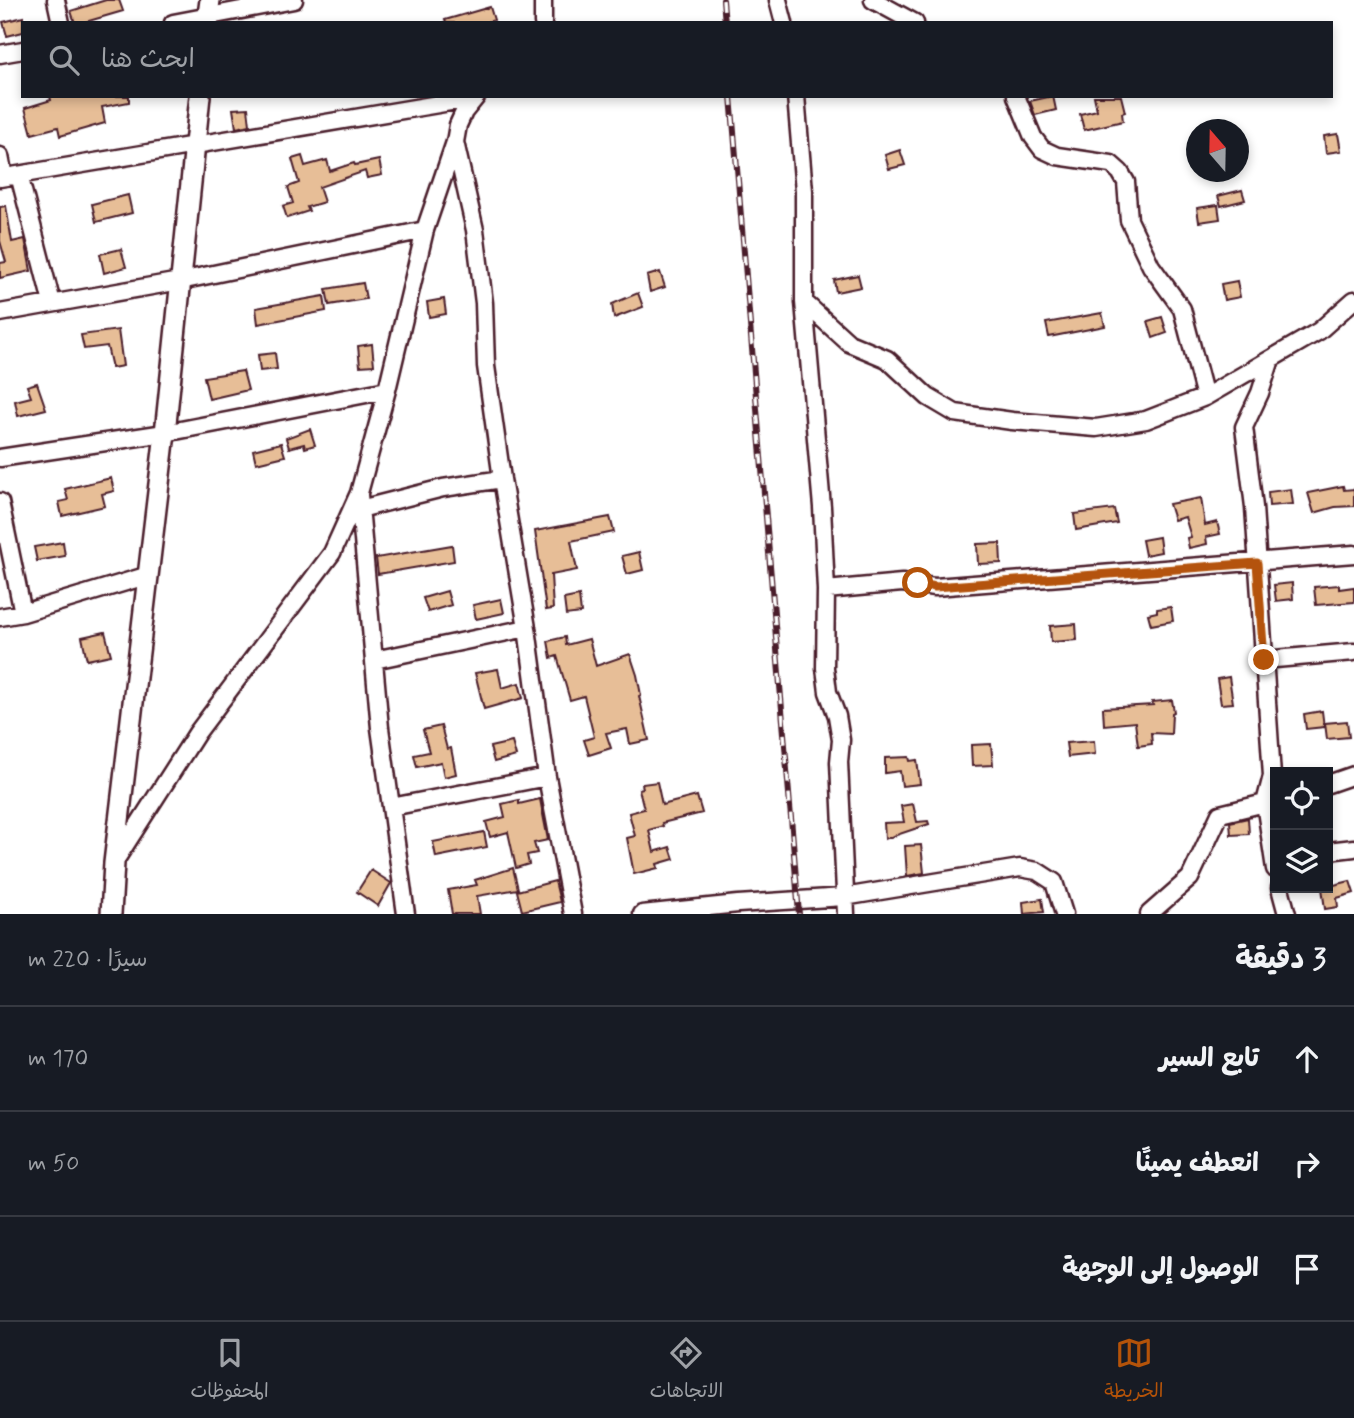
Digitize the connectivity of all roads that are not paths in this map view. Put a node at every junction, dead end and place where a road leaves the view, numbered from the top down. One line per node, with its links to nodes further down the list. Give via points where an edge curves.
1 (56, 0): 7 (street)
2 (294, 0): 6 (street)
3 (543, 0): 9 (street)
4 (778, 0): 10 (street)
5 (873, 0): 11 (street)
6 (208, 13): 8 (street)
7 (61, 21)
8 (180, 21)
9 (543, 21)
10 (783, 21)
11 (911, 21)
12 (21, 50): 13 (street)
13 (0, 54)
14 (200, 98): 20 (main road)
15 (470, 98): 20 (street)
16 (475, 98): 19 (street, via 464,112)
17 (796, 98): 26 (street, via 804,191)
18 (1017, 98): 31 (street, via 1042,149 1057,156 1111,164 1120,172 1126,182 1129,220 1151,266 1182,309)
19 (455, 142): 23 (street); 34 (street, via 475,230 486,366)
20 (195, 145): 22 (street); 24 (main road)
21 (0, 156): 22 (street)
22 (8, 177): 27 (street)
23 (425, 230): 24 (street); 30 (street)
24 (180, 282): 27 (street); 32 (main road)
25 (1354, 300): 29 (street, via 1319,331)
26 (804, 302): 31 (street, via 849,343 887,359 928,397 955,413 1096,428 1146,420); 40 (street)
27 (52, 303): 28 (street)
28 (0, 313)
29 (1271, 359): 31 (street); 38 (street, via 1244,427)
30 (387, 390): 32 (street); 35 (street)
31 (1205, 397)
32 (165, 433): 33 (street); 39 (main road)
33 (0, 458)
34 (502, 479): 35 (street); 43 (street)
35 (359, 501): 45 (street); 55 (street, via 332,553 197,733)
36 (0, 502): 41 (street)
37 (1354, 554): 38 (street)
38 (1257, 563): 40 (street, via 935,587 902,583); 46 (street)
39 (149, 575): 41 (street); 55 (main road)
40 (826, 590): 57 (street, via 825,668 841,740)
41 (23, 613): 42 (street)
42 (0, 617)
43 (527, 628): 45 (street); 49 (street)
44 (1354, 652): 46 (street)
45 (374, 660): 52 (street)
46 (1264, 660): 47 (street)
47 (1271, 767)
48 (1354, 775): 50 (street)
49 (547, 777): 52 (street); 61 (street)
50 (1333, 782)
51 (1270, 801): 65 (street, via 1220,814 1190,878)
52 (391, 807): 60 (street)
53 (1354, 848): 54 (street)
54 (1333, 850)
55 (114, 863): 59 (main road)
56 (1281, 893): 66 (street)
57 (844, 897): 58 (street); 63 (street); 64 (street, via 1020,868 1054,881)
58 (738, 909): 62 (street)
59 (111, 914)
60 (406, 914)
61 (573, 914)
62 (642, 914)
63 (846, 914)
64 (1064, 914)
65 (1149, 914)
66 (1287, 914)

